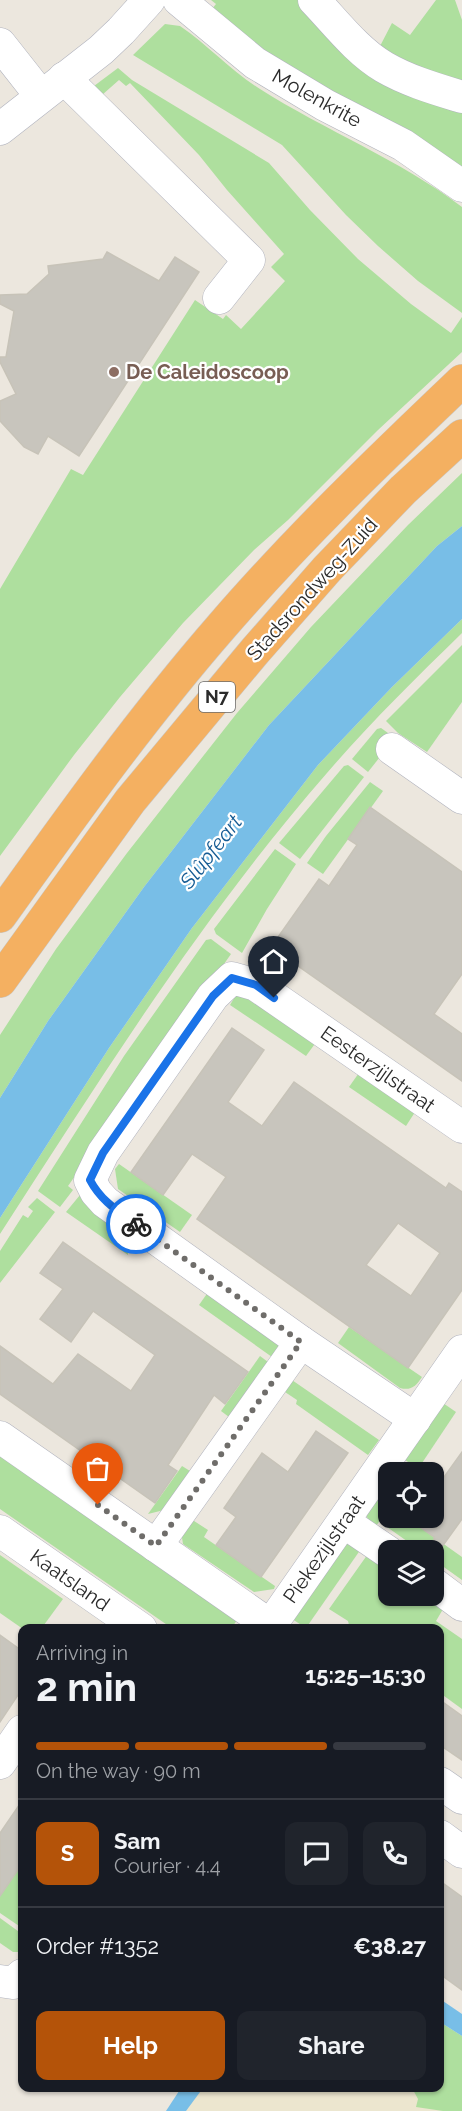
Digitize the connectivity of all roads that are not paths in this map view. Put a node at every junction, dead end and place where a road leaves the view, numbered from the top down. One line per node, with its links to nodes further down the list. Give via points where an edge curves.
1 (149, 0): 5 (street, via 121,32)
2 (179, 0): 8 (street, Molenkrite, via 255,63 403,145)
3 (314, 0): 6 (street, via 362,51 384,67)
4 (0, 44): 5 (street)
5 (52, 87): 7 (street); 9 (street, via 249,260)
6 (462, 97)
7 (0, 129)
8 (462, 186)
9 (219, 298)
10 (462, 381): 14 (highway, Stadsrondweg-Zuid / N7, via 363,475 221,627 102,774)
11 (462, 436): 15 (highway, Stadsrondweg-Zuid / N7, via 395,498 255,651 130,801)
12 (392, 749): 13 (street)
13 (462, 798)
14 (0, 916)
15 (0, 981)
16 (461, 1123): 17 (street, Eesterzijlstraat, via 256,985 232,978 213,996 109,1143 90,1180 105,1202)
17 (301, 1342): 19 (street); 24 (street)
18 (462, 1351): 19 (street, Piekezijlstraat)
19 (415, 1419): 21 (street, Piekezijlstraat)
20 (0, 1437): 24 (street)
21 (344, 1522): 23 (street); 30 (street, Piekezijlstraat)
22 (0, 1531): 27 (street, Kaatsland)
23 (378, 1545)
24 (156, 1546): 29 (street)
25 (444, 1592): 26 (street)
26 (462, 1605)
27 (102, 1619): 28 (street, Kaatsland)
28 (122, 1624)
29 (265, 1624)
30 (271, 1624)
31 (18, 1737): 32 (street)
32 (0, 1763)
33 (444, 1786): 34 (street)
34 (462, 1798)
35 (444, 1839): 36 (street)
36 (462, 1852)
37 (18, 1979): 38 (street, via 13,1983)
38 (0, 1981)

